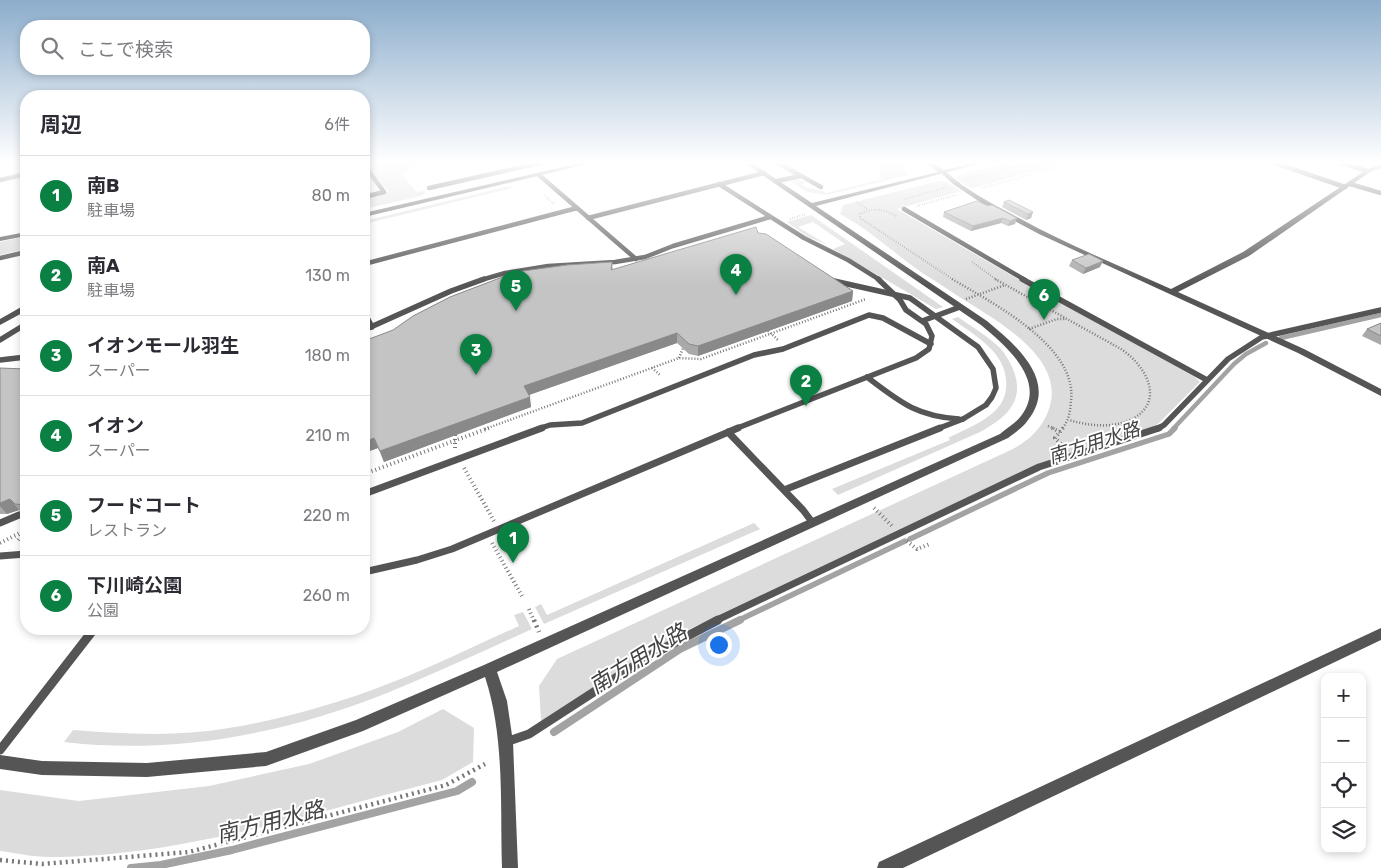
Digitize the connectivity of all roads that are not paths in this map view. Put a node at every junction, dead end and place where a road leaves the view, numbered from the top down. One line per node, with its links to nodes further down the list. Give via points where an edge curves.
1 (415, 204): 12 (street)
2 (572, 204): 9 (lane)
3 (644, 204): 14 (lane)
4 (749, 204): 13 (lane)
5 (805, 204): 10 (street)
6 (832, 204): 10 (street)
7 (988, 204): 22 (street, via 1041,233)
8 (1320, 204): 22 (street, via 1246,254)
9 (577, 208): 14 (lane); 20 (lane)
10 (812, 209): 23 (street)
11 (904, 209): 37 (lane, via 1014,274)
12 (370, 214)
13 (770, 217): 19 (lane); 26 (lane, via 809,242 866,269 882,281 906,310)
14 (588, 218): 19 (lane)
15 (20, 235): 16 (street)
16 (0, 239)
17 (20, 253): 18 (lane)
18 (0, 258)
19 (636, 259): 29 (lane, via 553,265 488,277)
20 (370, 262)
21 (828, 278): 39 (lane, bridge, via 910,298 978,346 995,371 995,393 980,411)
22 (1172, 292): 31 (street)
23 (960, 304): 26 (lane); 45 (street, via 1004,339 1022,358 1034,389 1034,401 1025,418 1004,436)
24 (1381, 310): 31 (lane)
25 (20, 311): 27 (street)
26 (922, 321): 33 (lane, via 932,336)
27 (0, 322)
28 (370, 323): 29 (lane)
29 (372, 327)
30 (20, 328): 32 (lane)
31 (1268, 336): 37 (lane, via 1234,354); 38 (street)
32 (0, 340)
33 (931, 344): 36 (lane, via 917,358); 42 (lane, via 879,315 869,315 783,349 754,355 582,423 550,425)
34 (20, 358): 35 (lane)
35 (0, 360)
36 (867, 377): 39 (lane, via 918,413); 40 (lane)
37 (1207, 380): 52 (lane, via 1158,429 1039,467 691,633 529,734)
38 (1381, 393)
39 (963, 419): 41 (lane)
40 (728, 432): 41 (lane); 48 (lane, via 452,549)
41 (784, 490): 45 (lane)
42 (370, 492)
43 (20, 515): 44 (lane)
44 (0, 522)
45 (812, 522): 51 (street)
46 (20, 554): 47 (lane)
47 (0, 556)
48 (370, 571)
49 (1381, 634): 56 (street)
50 (89, 635): 53 (lane)
51 (489, 670): 52 (street, via 500,701); 54 (street, via 358,726 266,758 147,770 42,768)
52 (506, 742): 55 (street)
53 (0, 750)
54 (0, 762)
55 (510, 868)
56 (885, 868)

